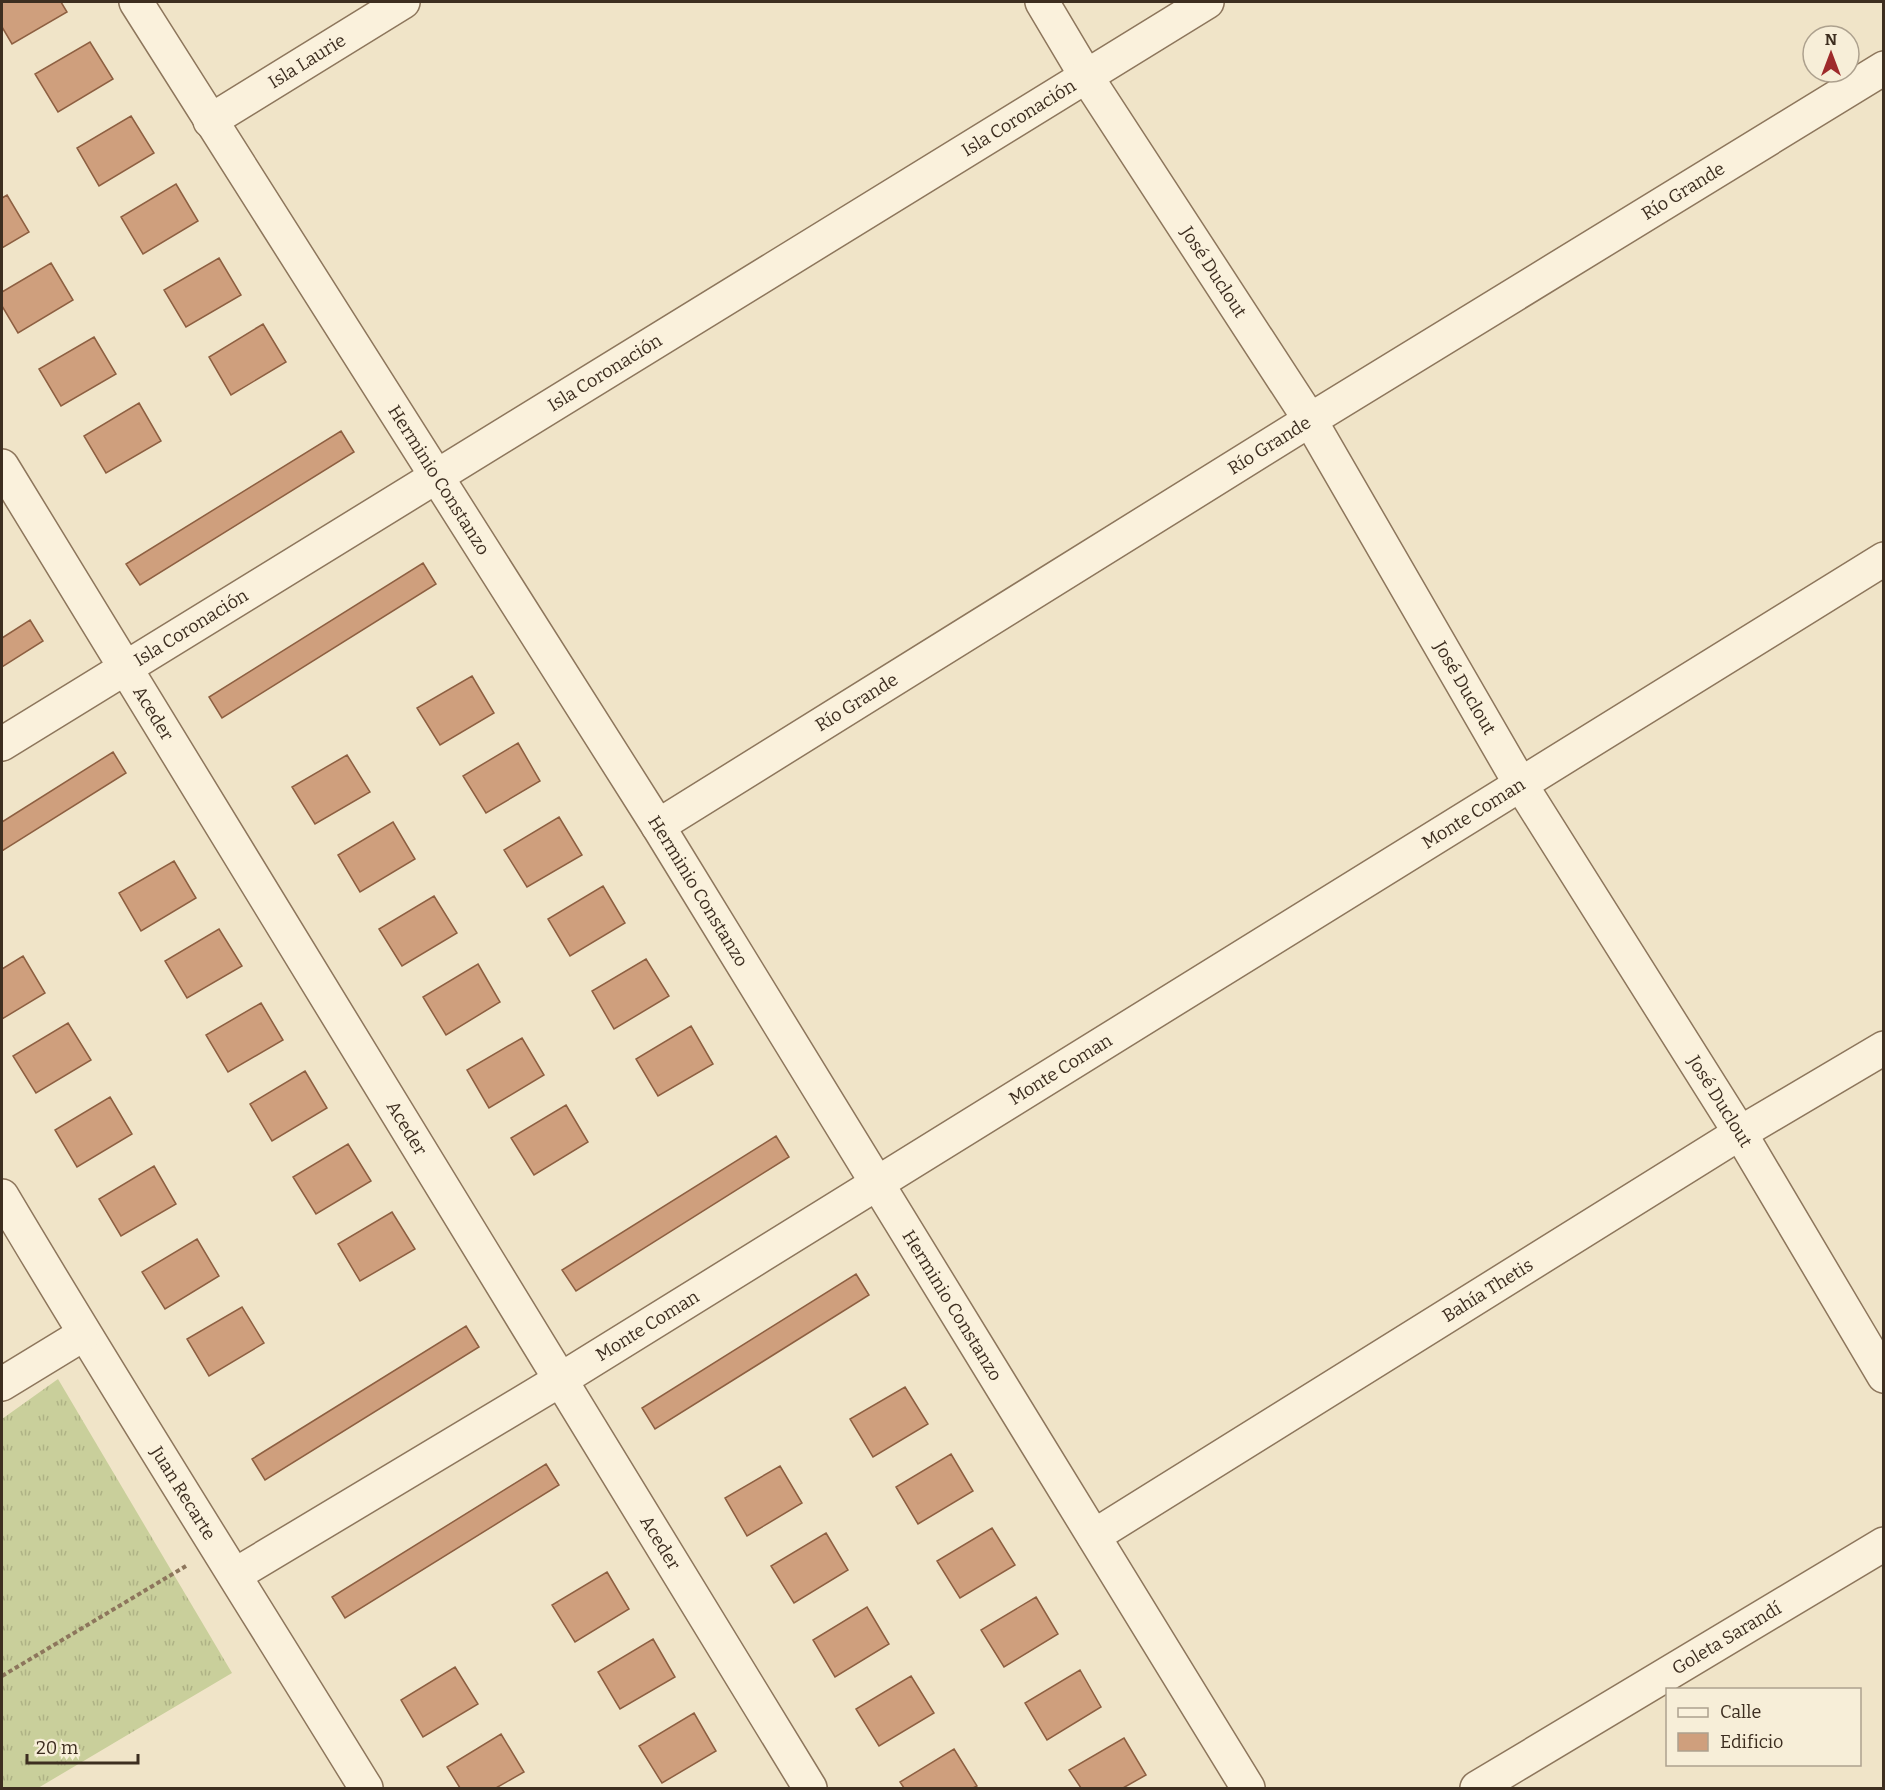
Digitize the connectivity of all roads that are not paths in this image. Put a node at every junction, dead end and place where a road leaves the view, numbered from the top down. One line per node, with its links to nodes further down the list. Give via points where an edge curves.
1 (136, 2): 7 (street, Herminio Constanzo)
2 (403, 2): 7 (street, Isla Laurie)
3 (1042, 2): 6 (street, José Duclout)
4 (1207, 2): 6 (street, Isla Coronación)
5 (1884, 68): 8 (street, Río Grande)
6 (1086, 76): 8 (street, José Duclout); 10 (street, Isla Coronación)
7 (210, 121): 10 (street, Herminio Constanzo)
8 (1310, 420): 14 (street, José Duclout); 15 (street, Río Grande)
9 (2, 466): 12 (street, Aceder)
10 (437, 475): 12 (street, Isla Coronación); 15 (street, Herminio Constanzo)
11 (1884, 559): 14 (street, Monte Coman)
12 (126, 669): 13 (street, Isla Coronación); 22 (street, Aceder)
13 (2, 744)
14 (1521, 785): 17 (street, José Duclout); 18 (street, Monte Coman)
15 (658, 826): 18 (street, Herminio Constanzo)
16 (1884, 1048): 17 (street, Bahía Thetis)
17 (1740, 1133): 21 (street, José Duclout); 24 (street, Bahía Thetis)
18 (876, 1183): 22 (street, Monte Coman); 24 (street, Herminio Constanzo)
19 (2, 1196): 20 (street, Juan Recarte)
20 (84, 1334): 23 (street); 26 (street, Juan Recarte)
21 (1884, 1376)
22 (560, 1380): 26 (street, Monte Coman); 28 (street, Aceder)
23 (2, 1384)
24 (1094, 1536): 29 (street, Herminio Constanzo)
25 (1884, 1544): 30 (street, Goleta Sarandí)
26 (235, 1575): 27 (street, Juan Recarte)
27 (366, 1788)
28 (810, 1788)
29 (1248, 1788)
30 (1478, 1788)

